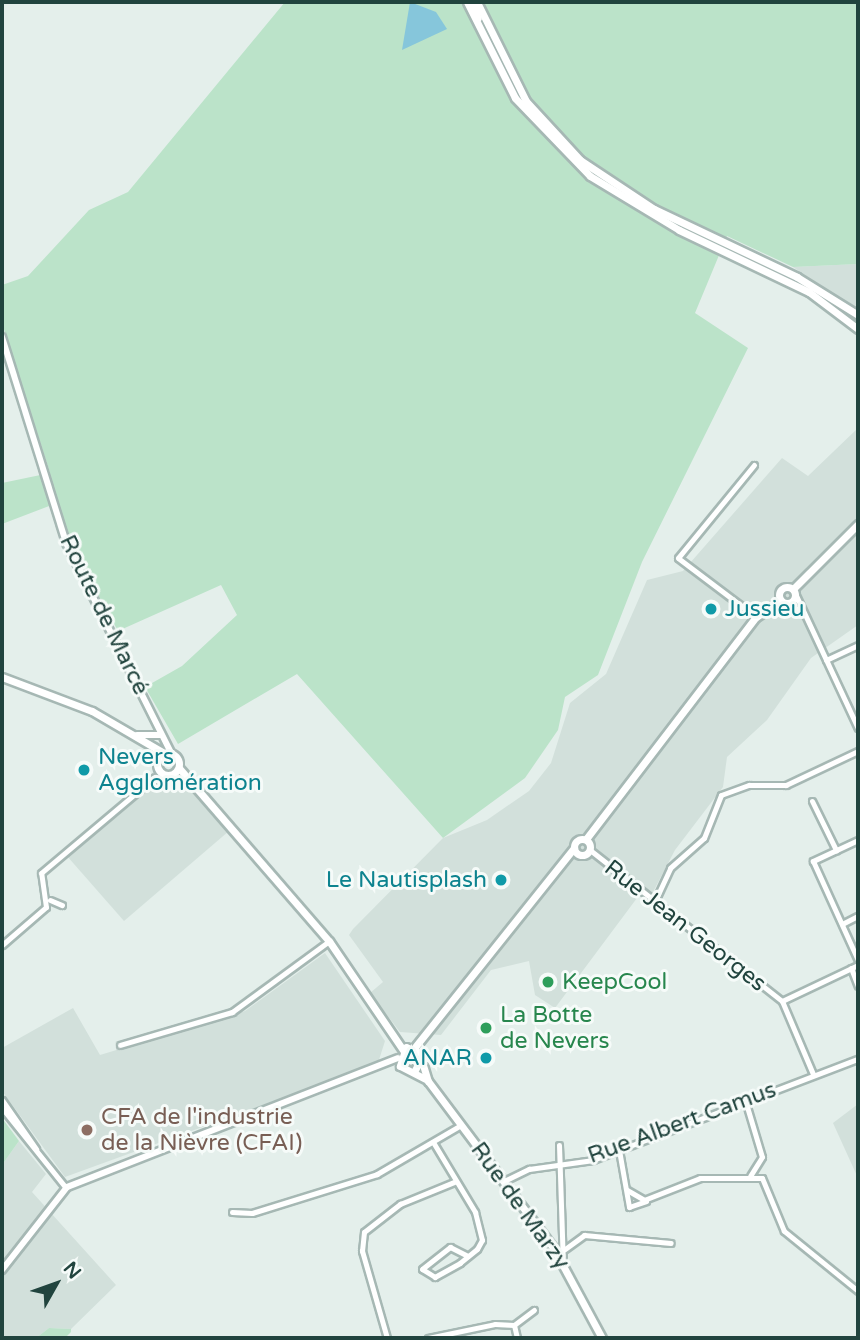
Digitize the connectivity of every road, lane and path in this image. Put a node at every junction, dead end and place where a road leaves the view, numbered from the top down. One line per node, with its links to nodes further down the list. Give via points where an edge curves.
1 (469, 2): 2 (main road, via 550,130 602,176); 3 (main road, via 515,98 590,176 679,230 809,292)
2 (858, 315)
3 (858, 329)
4 (2, 337): 15 (street, Route de Marcé, via 66,543)
5 (754, 465): 10 (street, via 678,558)
6 (858, 524): 7 (main road)
7 (794, 590): 8 (main road); 8 (main road, via 781,590); 9 (street)
8 (784, 601): 9 (street); 10 (main road)
9 (806, 615): 12 (street)
10 (755, 617): 22 (main road)
11 (858, 645): 12 (street)
12 (826, 660): 14 (street)
13 (2, 677): 16 (main road)
14 (858, 728)
15 (161, 732): 16 (street); 18 (street, Route de Marcé)
16 (132, 734): 18 (main road)
17 (858, 751): 30 (street, via 786,785 741,786 722,795 704,838 670,868)
18 (164, 754): 19 (main road); 19 (main road)
19 (169, 771): 20 (main road); 34 (main road, via 198,789)
20 (155, 777): 29 (street, via 39,876)
21 (812, 801): 26 (street)
22 (586, 839): 24 (main road); 25 (main road)
23 (858, 840): 26 (street)
24 (574, 848): 27 (main road); 28 (main road)
25 (590, 850): 27 (main road); 30 (street, Rue Jean Georges)
26 (836, 850): 33 (street, via 813,861)
27 (581, 855): 28 (main road)
28 (567, 860): 41 (main road)
29 (50, 900): 31 (street); 35 (street)
30 (654, 903): 40 (street, Rue Jean Georges)
31 (62, 905)
32 (858, 916): 33 (street)
33 (842, 924): 36 (street)
34 (329, 941): 42 (street, via 232,1012); 44 (main road)
35 (2, 944)
36 (858, 960)
37 (858, 965): 38 (street)
38 (851, 968): 39 (street); 40 (street)
39 (858, 986)
40 (782, 1001): 52 (street)
41 (437, 1028): 43 (main road); 45 (main road)
42 (120, 1045)
43 (415, 1047): 44 (main road); 45 (main road)
44 (402, 1050): 46 (main road)
45 (423, 1054): 48 (main road)
46 (398, 1058): 49 (street); 50 (main road)
47 (858, 1059): 52 (street, Rue Albert Camus)
48 (423, 1065): 51 (main road); 53 (main road, Rue de Marzy)
49 (386, 1068): 50 (street); 66 (street)
50 (402, 1069): 51 (main road)
51 (414, 1072): 53 (main road, Rue de Marzy)
52 (813, 1074): 55 (street, Rue Albert Camus)
53 (428, 1081): 57 (main road, Rue de Marzy)
54 (2, 1100): 60 (street)
55 (745, 1100): 61 (street, Rue Albert Camus); 63 (street, via 761,1157)
56 (2, 1108): 60 (street)
57 (461, 1125): 58 (street); 64 (main road, Rue de Marzy)
58 (433, 1142): 65 (street); 69 (street, via 377,1174 252,1213)
59 (559, 1145): 62 (street)
60 (36, 1149): 66 (street)
61 (619, 1150): 62 (street, Rue Albert Camus); 67 (street)
62 (562, 1164): 64 (street, Rue Albert Camus); 70 (street)
63 (750, 1176): 68 (street, via 700,1178); 77 (street, via 768,1183 784,1231)
64 (504, 1181): 75 (main road, Rue de Marzy)
65 (454, 1182): 74 (street, via 483,1234); 80 (street, via 400,1204 364,1232 362,1251)
66 (66, 1188): 76 (street)
67 (627, 1190): 68 (street); 68 (street, via 633,1209)
68 (648, 1199)
69 (232, 1212)
70 (565, 1237): 71 (street); 73 (street)
71 (573, 1239): 72 (street, via 608,1236); 73 (street)
72 (671, 1243)
73 (565, 1250): 75 (street)
74 (468, 1255): 74 (street, via 435,1277 422,1269 450,1247)
75 (563, 1264): 83 (main road, Rue de Marzy)
76 (2, 1270)
77 (858, 1291)
78 (534, 1310): 79 (street)
79 (514, 1325): 81 (street, via 463,1327); 82 (street)
80 (387, 1338)
81 (428, 1338)
82 (517, 1338)
83 (602, 1338)

